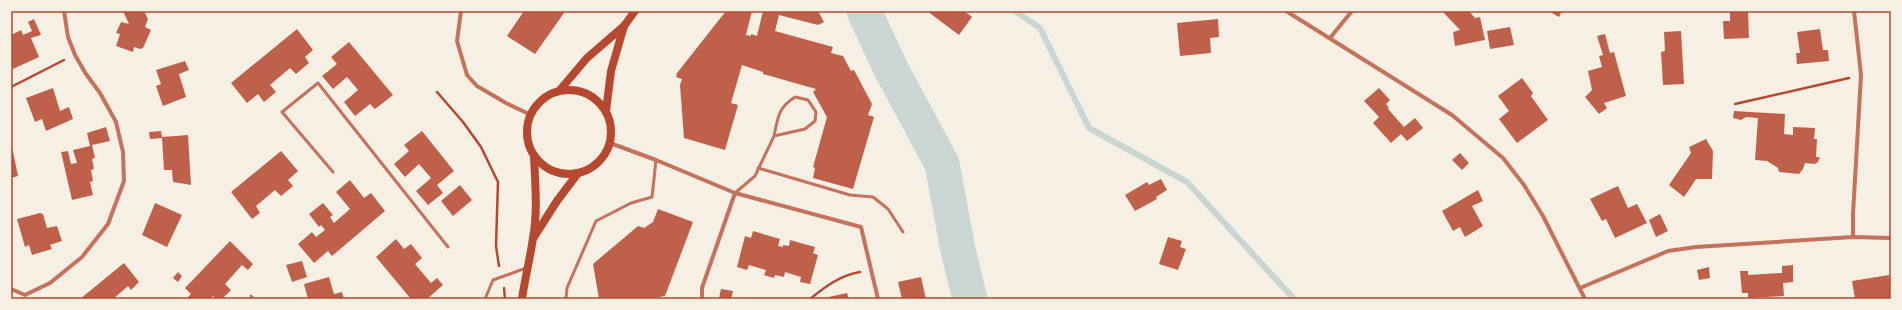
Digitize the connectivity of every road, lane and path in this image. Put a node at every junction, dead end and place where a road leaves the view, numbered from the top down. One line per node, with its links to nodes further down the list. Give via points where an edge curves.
1 (64, 11): 9 (street, via 68,37)
2 (461, 11): 16 (street, via 457,41 467,75 477,86)
3 (635, 11): 7 (main road)
4 (1286, 11): 8 (street)
5 (1352, 11): 8 (street)
6 (1854, 11): 10 (street)
7 (624, 26): 12 (main road, via 587,58); 15 (main road, via 611,71)
8 (1330, 38): 33 (street, via 1452,115 1503,158 1543,216)
9 (75, 55): 11 (path); 34 (street, via 100,92 116,122 123,152 124,181 108,224 82,257 50,283 25,295)
10 (1861, 75): 14 (path); 27 (street)
11 (11, 87)
12 (559, 91): 15 (main road, via 586,93 597,100); 16 (main road, via 547,96)
13 (437, 92): 32 (path, via 481,147 498,182 496,246)
14 (1735, 104)
15 (606, 111): 18 (main road, via 612,132)
16 (531, 115): 19 (main road, via 528,128 529,142)
17 (774, 136): 17 (lane, via 778,115 785,104 796,97 808,100 816,112 815,121 805,129); 21 (lane)
18 (610, 144): 20 (street); 23 (main road, via 598,163)
19 (534, 155): 23 (main road, via 553,171); 26 (main road)
20 (656, 160): 24 (street); 37 (lane, via 652,197 631,203 596,221 567,288)
21 (758, 168): 24 (lane, via 755,176); 25 (lane, via 850,195 873,197 888,209)
22 (333, 172): 29 (lane, via 282,112 318,83)
23 (578, 173): 26 (main road)
24 (735, 193): 31 (street, via 861,227); 38 (street, via 702,288)
25 (903, 232)
26 (534, 237): 30 (main road)
27 (1853, 237): 28 (street); 33 (street, via 1668,251)
28 (1891, 238)
29 (448, 247)
30 (526, 268): 32 (lane); 36 (main road)
31 (871, 270): 39 (path, via 845,275); 40 (street)
32 (503, 277): 35 (lane, via 493,280)
33 (1580, 288): 41 (street)
34 (11, 289)
35 (486, 299)
36 (522, 299)
37 (566, 299)
38 (702, 299)
39 (810, 299)
40 (878, 299)
41 (1585, 299)

